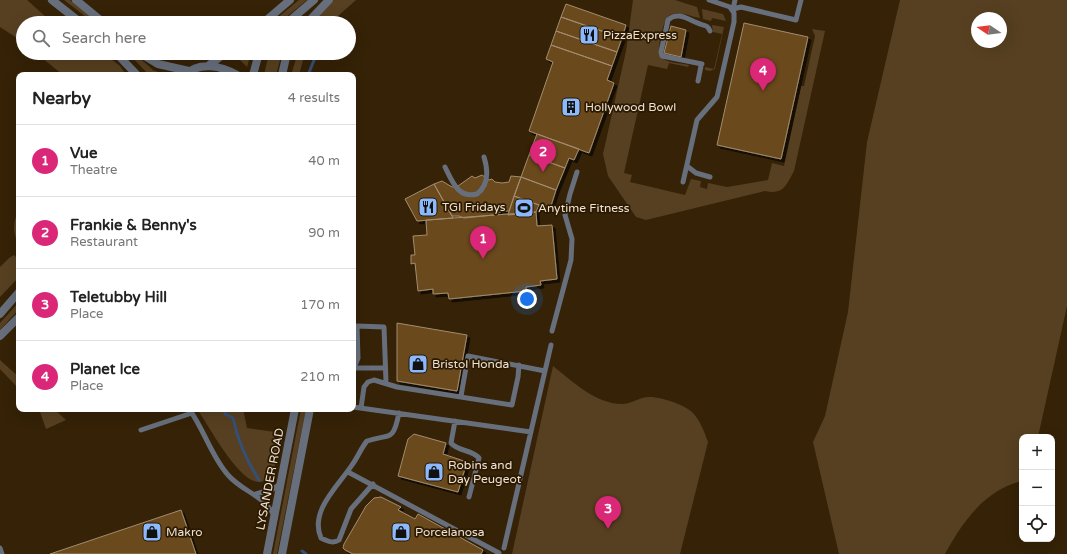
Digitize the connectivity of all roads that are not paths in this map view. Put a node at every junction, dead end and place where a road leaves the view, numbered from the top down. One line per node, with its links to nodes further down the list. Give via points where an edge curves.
1 (52, 0): 10 (street)
2 (76, 0): 11 (street)
3 (290, 0): 12 (street)
4 (314, 0): 13 (street)
5 (329, 0): 14 (street)
6 (709, 0): 9 (lane, via 724,3)
7 (735, 0): 9 (lane)
8 (801, 0): 9 (lane, via 796,20 741,7)
9 (732, 10): 30 (lane, via 734,22 718,93 711,105 698,117)
10 (72, 16)
11 (95, 16)
12 (271, 16)
13 (295, 16)
14 (314, 16)
15 (710, 31): 28 (lane, via 707,26 685,17 674,16 668,20 662,56 702,65)
16 (123, 60): 22 (street)
17 (151, 60): 23 (street)
18 (216, 60): 21 (street)
19 (257, 60): 26 (street)
20 (285, 60): 27 (street)
21 (208, 66): 24 (street); 25 (street, via 226,68)
22 (134, 72)
23 (184, 72)
24 (190, 72)
25 (232, 72)
26 (254, 72)
27 (283, 72)
28 (698, 81)
29 (484, 157): 31 (lane, via 487,174 485,185 482,190 471,195 459,191)
30 (687, 166): 33 (lane, via 696,174); 34 (lane)
31 (445, 167)
32 (577, 172): 40 (lane, via 566,215 572,239 571,260)
33 (710, 177)
34 (683, 182)
35 (16, 295): 36 (street)
36 (0, 314)
37 (16, 320): 41 (street)
38 (356, 328): 45 (lane, via 363,325 384,327)
39 (356, 328): 43 (lane)
40 (552, 331)
41 (0, 336)
42 (551, 345): 47 (lane)
43 (356, 364)
44 (519, 365): 47 (lane); 49 (lane, via 468,356); 49 (lane, via 512,405)
45 (385, 368): 46 (lane); 48 (lane)
46 (356, 369)
47 (545, 371): 59 (lane)
48 (386, 382): 49 (lane, via 397,387); 51 (lane, via 368,382 364,387)
49 (461, 396)
50 (356, 407): 51 (lane)
51 (361, 408): 56 (lane)
52 (187, 412): 58 (lane)
53 (191, 412): 63 (lane, via 227,474 243,488)
54 (294, 412): 61 (street, LYSANDER ROAD)
55 (309, 412): 71 (street)
56 (399, 413): 57 (lane); 60 (lane, via 391,435 368,442)
57 (455, 421): 59 (lane); 64 (lane, via 451,443 455,448 474,453 479,458)
58 (141, 430)
59 (531, 432): 67 (lane)
60 (348, 472): 62 (lane); 62 (lane, via 330,493 319,517 317,530 321,538 329,542 339,540 351,509)
61 (282, 483): 63 (lane); 65 (street, LYSANDER ROAD)
62 (373, 484): 68 (lane)
63 (256, 494): 65 (lane, via 266,502)
64 (468, 497)
65 (275, 516): 70 (street, LYSANDER ROAD)
66 (0, 548): 69 (lane)
67 (504, 548)
68 (498, 553)
69 (2, 554)
70 (267, 554)
71 (282, 554)

